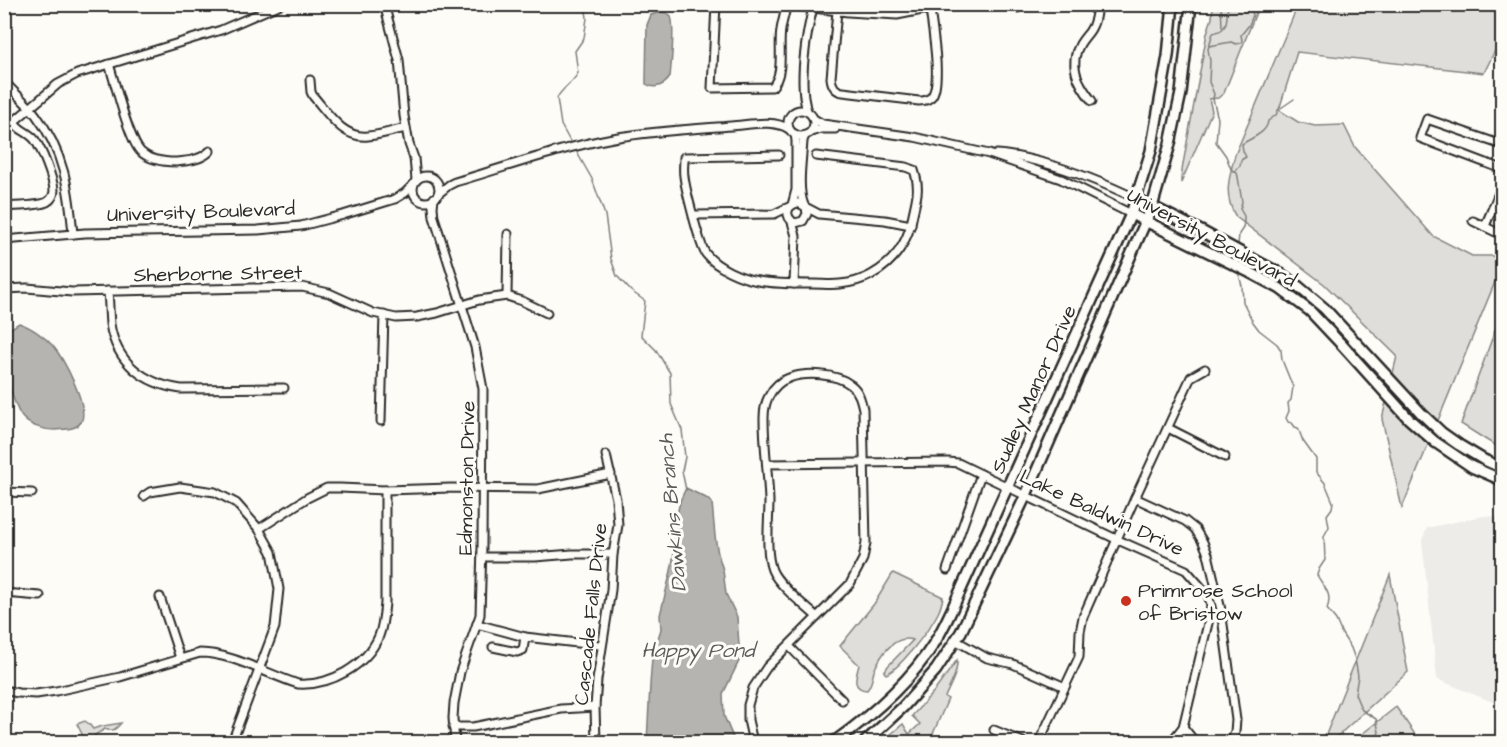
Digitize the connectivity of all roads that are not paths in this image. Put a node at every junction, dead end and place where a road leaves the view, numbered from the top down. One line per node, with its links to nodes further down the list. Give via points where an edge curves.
1 (281, 4): 13 (street, via 221,30)
2 (384, 4): 24 (street, via 399,60)
3 (716, 4): 9 (street, via 712,88 775,84)
4 (777, 4): 9 (street)
5 (953, 4): 11 (street)
6 (1097, 4): 17 (street, via 1092,27 1075,58 1078,80)
7 (1173, 4): 43 (main road, Sudley Manor Drive, via 1162,93)
8 (1191, 4): 48 (main road, Sudley Manor Drive, via 1181,93)
9 (786, 6): 10 (street)
10 (814, 7): 12 (street); 16 (street)
11 (930, 9): 12 (street, via 897,15); 12 (street, via 935,87 929,99 919,102 843,92 832,85)
12 (837, 11)
13 (109, 64): 18 (street, via 67,78); 30 (street, via 132,140 140,151 161,161 179,162 198,159)
14 (310, 80): 24 (street, via 314,96 352,134 367,136)
15 (4, 81): 18 (street)
16 (803, 90): 19 (street); 20 (street)
17 (1092, 101)
18 (30, 107): 22 (street); 60 (street, via 62,162)
19 (807, 111): 20 (street); 21 (street)
20 (792, 113): 23 (street); 27 (street, via 788,121)
21 (813, 118): 25 (street, University Boulevard); 28 (street)
22 (13, 122): 26 (street); 46 (street, via 36,141 54,191 44,203)
23 (764, 124): 27 (street, via 782,125); 38 (street, via 600,141)
24 (405, 128): 34 (street)
25 (850, 128): 28 (street, University Boulevard, via 821,129); 31 (street, University Boulevard)
26 (4, 130)
27 (792, 132): 28 (street); 45 (street, via 796,140 796,190)
28 (808, 134): 47 (street, via 803,141 801,200)
29 (1503, 145): 35 (street, via 1427,119 1420,138)
30 (210, 151)
31 (989, 154): 43 (street, University Boulevard, via 1065,169); 51 (street, University Boulevard, via 1075,185)
32 (779, 155): 52 (street, via 684,157 684,176)
33 (816, 156): 58 (street, via 914,170 919,185)
34 (414, 158): 36 (street); 39 (street)
35 (1503, 169)
36 (427, 176): 37 (street); 39 (street)
37 (436, 180): 38 (street); 41 (street)
38 (455, 182): 41 (street)
39 (414, 183): 42 (street, University Boulevard); 44 (street, via 413,194)
40 (1503, 186): 59 (street)
41 (436, 196): 44 (street, via 428,201); 53 (street, Edmonston Drive)
42 (395, 199): 44 (street, University Boulevard); 60 (street, University Boulevard, via 325,221 291,227)
43 (1137, 199): 48 (main road, University Boulevard); 51 (main road, Sudley Manor Drive)
44 (419, 200): 53 (street, Edmonston Drive)
45 (790, 206): 47 (street, via 798,203); 49 (street); 55 (street, via 787,213)
46 (4, 207)
47 (805, 207): 50 (street); 54 (street)
48 (1152, 207): 57 (main road, Sudley Manor Drive); 80 (main road, University Boulevard, via 1281,274 1324,308 1442,433)
49 (774, 214): 52 (street); 55 (street)
50 (819, 214): 54 (street); 58 (street)
51 (1131, 214): 57 (main road, University Boulevard); 84 (main road, Sudley Manor Drive)
52 (694, 215): 65 (street, via 706,254 724,269 759,281)
53 (434, 217): 69 (street, Edmonston Drive)
54 (804, 220): 55 (street, via 798,224); 63 (street)
55 (791, 221): 63 (street)
56 (1473, 221): 59 (street)
57 (1146, 222): 83 (main road, University Boulevard, via 1279,288 1310,311 1435,442 1472,468); 89 (main road, Sudley Manor Drive)
58 (911, 225): 65 (street, via 904,244 872,275 839,285)
59 (1485, 226): 62 (street)
60 (73, 234): 64 (street, University Boulevard)
61 (508, 234): 68 (street)
62 (1503, 235)
63 (796, 236): 65 (street)
64 (4, 240)
65 (794, 284)
66 (4, 289): 67 (street, Sherborne Street)
67 (108, 291): 71 (street, Sherborne Street, via 302,287 329,293); 73 (street, via 115,342 131,367 148,380 181,389)
68 (507, 296): 69 (street, Sherborne Street); 70 (street)
69 (461, 304): 71 (street, Sherborne Street, via 417,317); 85 (street, Edmonston Drive, via 483,389)
70 (547, 313)
71 (384, 315): 74 (street)
72 (1205, 369): 75 (street, via 1191,376)
73 (284, 388)
74 (381, 422)
75 (1168, 428): 77 (street); 91 (street)
76 (606, 455): 81 (street, Cascade Falls Drive)
77 (1225, 457)
78 (864, 463): 79 (street, Lake Baldwin Drive); 79 (street, via 860,396 842,380 814,375 788,378 769,395 764,418); 82 (street, Lake Baldwin Drive, via 948,462); 100 (street, via 863,559 850,584)
79 (767, 464): 100 (street, via 772,571)
80 (1503, 468)
81 (611, 474): 85 (street, via 538,489); 94 (street, Cascade Falls Drive, via 618,525)
82 (981, 474): 84 (street, Lake Baldwin Drive); 96 (street)
83 (1503, 480)
84 (1008, 487): 89 (street, Lake Baldwin Drive); 120 (main road, Sudley Manor Drive, via 934,643 890,696)
85 (482, 489): 86 (street); 95 (street, Edmonston Drive)
86 (385, 490): 92 (street, via 327,488); 108 (street, via 385,603 379,636 370,651 342,674 310,685)
87 (4, 492): 88 (street)
88 (32, 493)
89 (1026, 495): 93 (street, Lake Baldwin Drive); 103 (main road, Sudley Manor Drive)
90 (144, 496): 92 (street, via 180,487 215,492 236,503)
91 (1135, 498): 93 (street); 126 (street, via 1185,520 1206,549 1221,610 1234,709 1236,726)
92 (259, 529): 108 (street, via 272,552 279,589 275,627)
93 (1118, 540): 109 (street, via 1083,617 1079,657); 114 (street, Lake Baldwin Drive, via 1186,570 1210,600 1209,622)
94 (613, 554): 95 (street); 104 (street, Cascade Falls Drive)
95 (482, 557): 101 (street, Edmonston Drive)
96 (947, 570)
97 (4, 593): 98 (street)
98 (40, 596)
99 (160, 597): 107 (street)
100 (816, 616): 105 (street)
101 (477, 624): 102 (street); 113 (street, Edmonston Drive, via 460,672)
102 (525, 637): 104 (street); 106 (street, via 522,650 517,652)
103 (955, 640): 109 (street, via 987,658 1013,664); 121 (main road, Sudley Manor Drive, via 910,699)
104 (602, 645): 112 (street, Cascade Falls Drive)
105 (789, 646): 111 (street); 119 (street, via 767,667 753,688 748,720)
106 (492, 647)
107 (180, 658): 108 (street, via 213,653); 110 (street, via 56,691 36,694)
108 (259, 669): 116 (street)
109 (1065, 687): 123 (street)
110 (4, 690)
111 (842, 700)
112 (595, 706): 113 (street); 118 (street, Cascade Falls Drive)
113 (453, 727): 117 (street, Edmonston Drive)
114 (1183, 727): 124 (street, Lake Baldwin Drive); 125 (street)
115 (994, 730): 122 (street)
116 (232, 742)
117 (455, 742)
118 (596, 742)
119 (753, 742)
120 (834, 742)
121 (865, 742)
122 (1023, 742)
123 (1039, 742)
124 (1171, 742)
125 (1195, 742)
126 (1231, 742)

